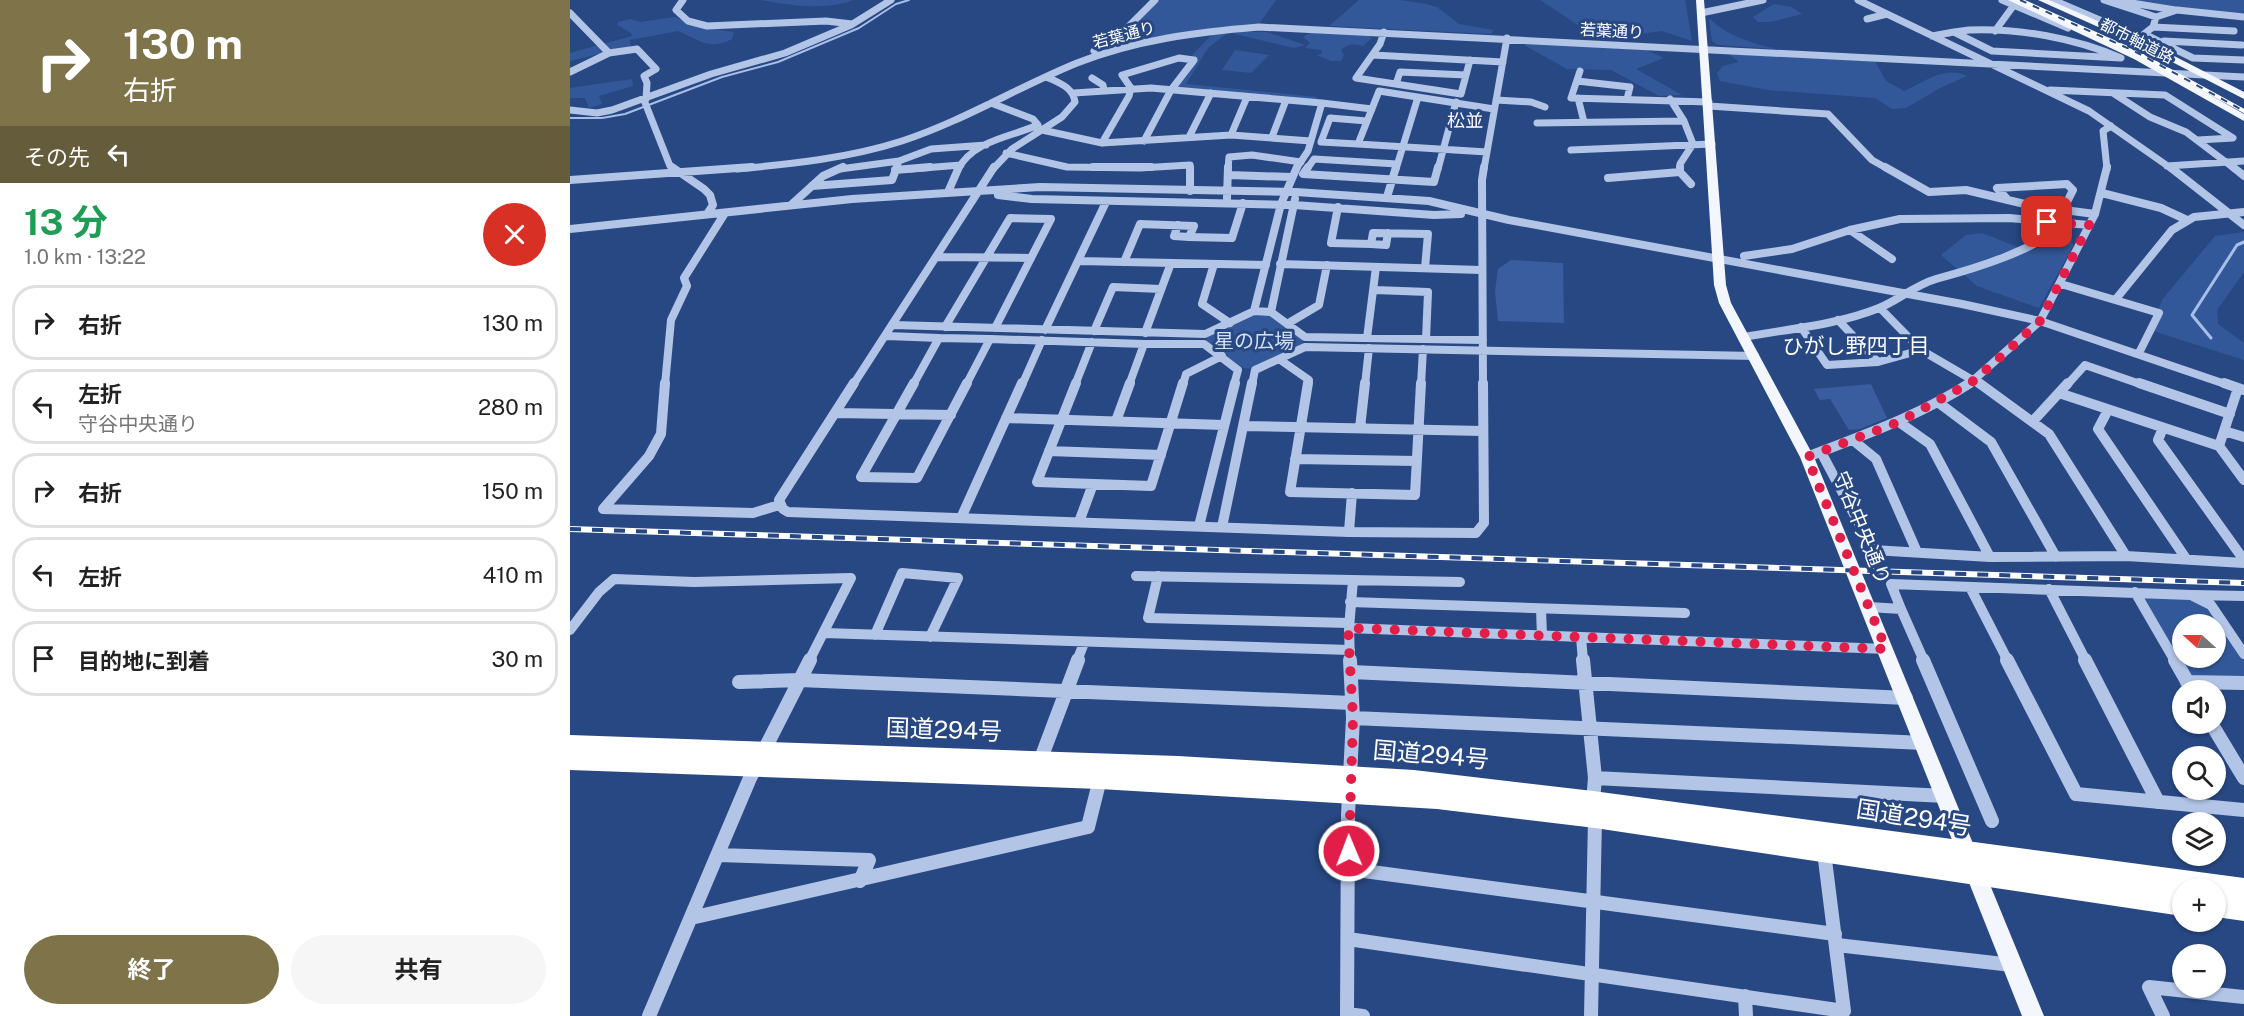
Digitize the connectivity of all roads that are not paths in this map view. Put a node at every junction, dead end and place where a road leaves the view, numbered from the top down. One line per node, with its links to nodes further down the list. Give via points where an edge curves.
1 (683, 0): 21 (street, via 676,10 688,21 707,26 826,21)
2 (891, 0): 21 (street)
3 (1155, 0): 34 (street, via 1124,31 1094,51)
4 (1700, 0): 15 (main road, 守谷中央通り)
5 (1763, 0): 15 (street)
6 (1858, 0): 16 (street)
7 (2002, 0): 12 (street)
8 (2042, 0): 30 (main road, 都市軸道路)
9 (2053, 0): 30 (street, via 2137,36)
10 (2104, 0): 18 (street)
11 (2113, 0): 13 (street)
12 (2013, 2): 23 (street); 44 (main road, 都市軸道路, via 2094,36)
13 (2177, 10): 17 (street); 18 (street)
14 (570, 13): 33 (street)
15 (1701, 13): 32 (main road, 守谷中央通り)
16 (1887, 14): 20 (street); 27 (street)
17 (2236, 16): 19 (street); 24 (street)
18 (2156, 17): 22 (street)
19 (2244, 18)
20 (1867, 19)
21 (852, 24): 67 (street, via 785,53 704,76)
22 (2153, 27): 24 (street); 29 (street, via 2144,34)
23 (1995, 31): 26 (street); 36 (street, via 2104,49 2121,58)
24 (2234, 31): 31 (street)
25 (1384, 32): 28 (street, 若葉通り); 34 (street, 若葉通り, via 1295,27 1231,29 1160,39); 35 (street)
26 (1954, 33): 27 (street); 36 (street, via 1992,51)
27 (1932, 36): 40 (street)
28 (1507, 38): 32 (street, 若葉通り); 39 (street)
29 (2158, 41): 31 (street); 38 (street, via 2193,58)
30 (2141, 43): 46 (main road, 都市軸道路)
31 (2243, 46)
32 (1704, 49): 40 (street, 若葉通り); 71 (main road, 守谷中央通り)
33 (608, 52): 43 (street); 67 (street, via 637,49 656,67 644,76)
34 (1099, 55): 47 (street, 若葉通り)
35 (1373, 55): 37 (street); 51 (street, via 1356,78)
36 (2055, 55): 41 (street)
37 (1470, 60): 39 (street); 45 (street)
38 (2244, 60)
39 (1503, 62): 66 (street)
40 (1989, 64): 41 (street, 若葉通り); 53 (street)
41 (2064, 68): 44 (street, 若葉通り)
42 (1580, 71): 50 (street)
43 (570, 72)
44 (2167, 73): 46 (street, 若葉通り); 76 (main road, 都市軸道路)
45 (1466, 75): 51 (street, via 1400,72); 51 (street, via 1461,94)
46 (2206, 75): 48 (street, 若葉通り); 59 (main road, 都市軸道路)
47 (1047, 77): 56 (street); 69 (street, 若葉通り)
48 (2244, 77)
49 (1092, 78): 54 (street, via 1103,84)
50 (1577, 81): 62 (street, via 1571,98); 63 (street, via 1629,87)
51 (1396, 84)
52 (1131, 88): 54 (street); 55 (street); 55 (street, via 1122,75 1179,58 1194,60); 89 (street)
53 (2044, 89): 58 (street); 81 (street)
54 (1104, 90): 56 (street)
55 (1171, 90): 57 (street); 87 (street)
56 (1074, 93): 82 (street, via 1071,112)
57 (1211, 93): 60 (street); 84 (street)
58 (2112, 93): 86 (street); 86 (street, via 2166,95 2233,138)
59 (2244, 96)
60 (1247, 97): 65 (street); 83 (street)
61 (1418, 97): 68 (street); 73 (street, via 1379,91); 94 (street)
62 (1578, 98): 63 (street); 79 (street)
63 (1627, 99): 64 (street)
64 (1670, 99): 71 (street); 78 (street)
65 (1286, 100): 70 (street); 85 (street)
66 (1496, 100): 72 (street); 74 (street)
67 (645, 102): 75 (street, via 604,111); 107 (street)
68 (1456, 102): 74 (street); 95 (street)
69 (991, 103): 93 (street, via 1033,119 1038,125); 107 (street, 若葉通り, via 929,132 853,153)
70 (1322, 103): 73 (street); 88 (street)
71 (1709, 104): 92 (main road, 守谷中央通り); 125 (street, via 1828,114 1872,160 1909,183 1929,192 1965,190)
72 (1545, 107)
73 (1372, 109): 77 (street)
74 (1494, 109): 97 (street)
75 (570, 110)
76 (2244, 117)
77 (1367, 121): 90 (street); 90 (street, via 1330,118 1321,142)
78 (1684, 121): 79 (street); 91 (street)
79 (1584, 122): 80 (street)
80 (1537, 123)
81 (2111, 126): 105 (street); 123 (street, via 2103,131 2108,170)
82 (1042, 130): 89 (street); 98 (street)
83 (1231, 135): 84 (street); 85 (street)
84 (1190, 136): 87 (street)
85 (1272, 137): 88 (street)
86 (2198, 140): 102 (street)
87 (1144, 141): 89 (street)
88 (1311, 141): 101 (street)
89 (1102, 143)
90 (1358, 144): 94 (street)
91 (1693, 144): 92 (street); 96 (street); 108 (street, via 1680,164)
92 (1712, 144): 153 (main road, 守谷中央通り)
93 (986, 145): 99 (street, via 931,149); 104 (street, via 967,156)
94 (1402, 147): 95 (street); 103 (street)
95 (1442, 150): 97 (street); 113 (street, via 1434,182)
96 (1571, 150)
97 (1486, 152): 140 (street)
98 (1006, 153): 117 (street, via 1068,166 1190,165); 120 (street)
99 (898, 160): 106 (street); 116 (street, via 844,167)
100 (2244, 161): 102 (street)
101 (1301, 162): 109 (street, via 1252,155 1229,157); 111 (street)
102 (2227, 162): 105 (street); 110 (street)
103 (1397, 164): 113 (street); 113 (street, via 1314,159 1303,174)
104 (961, 165): 106 (street); 119 (street)
105 (2167, 166): 138 (street)
106 (895, 170): 116 (street, via 892,180)
107 (675, 171): 114 (street, 若葉通り); 139 (street, via 710,195 713,205)
108 (1680, 172): 112 (street); 115 (street)
109 (1229, 175): 111 (street); 118 (street)
110 (2244, 176)
111 (1291, 177): 121 (street)
112 (1608, 178)
113 (1392, 179): 124 (street)
114 (570, 180)
115 (1691, 184)
116 (812, 186): 131 (street)
117 (1190, 191): 118 (street); 120 (street, via 1040,187)
118 (1227, 191): 121 (street); 128 (street)
119 (948, 192): 120 (street); 131 (street)
120 (977, 192): 127 (street); 149 (street)
121 (1286, 192): 122 (street); 130 (street)
122 (1296, 192): 124 (street); 132 (street)
123 (2102, 193): 141 (street); 142 (street, via 2161,208)
124 (1387, 197): 126 (street)
125 (2008, 199): 134 (street); 134 (street, via 1997,188 2067,183 2073,190)
126 (1417, 200): 137 (street, via 1423,207); 140 (street)
127 (1106, 202): 128 (street); 154 (street)
128 (1226, 203): 129 (street)
129 (1243, 203): 130 (street); 155 (street, via 1232,238 1174,237 1178,225 1140,224)
130 (1281, 204): 132 (street); 159 (street)
131 (791, 205): 136 (street)
132 (1294, 205): 133 (street); 158 (street)
133 (1338, 207): 137 (street); 162 (street, via 1331,243 1386,245 1388,233 1428,234)
134 (2063, 210): 141 (street)
135 (2244, 212): 138 (street)
136 (725, 213): 139 (street); 233 (street, via 684,278 687,286 671,320 661,434 649,456 603,509 753,513)
137 (1414, 213): 140 (street)
138 (2230, 213): 142 (street); 145 (street)
139 (707, 214): 146 (street)
140 (1481, 214): 153 (street); 163 (street)
141 (2095, 214): 144 (street)
142 (2187, 220): 168 (street, via 2172,230)
143 (2066, 223): 144 (street); 147 (street, via 1948,217 1880,222); 167 (street, via 2052,235)
144 (2089, 225): 164 (street)
145 (2244, 225)
146 (570, 229)
147 (1850, 230): 148 (street, via 1792,249); 152 (street)
148 (1744, 256)
149 (938, 257): 150 (street); 176 (street)
150 (987, 257): 151 (street); 151 (street, via 1010,218 1051,219); 177 (street)
151 (1031, 258): 179 (street)
152 (1892, 259)
153 (1719, 260): 167 (street); 184 (main road, 守谷中央通り, via 1725,303)
154 (1079, 261): 155 (street); 180 (street)
155 (1124, 262): 156 (street)
156 (1171, 263): 157 (street); 165 (street)
157 (1214, 264): 159 (street); 174 (street, via 1202,304)
158 (1280, 264): 160 (street); 171 (street)
159 (1266, 265): 170 (street)
160 (1327, 266): 161 (street); 175 (street, via 1319,305)
161 (1376, 267): 162 (street); 166 (street)
162 (1425, 268): 163 (street)
163 (1481, 270): 192 (street)
164 (2061, 284): 168 (street); 173 (street)
165 (1161, 289): 181 (street, via 1113,287); 182 (street)
166 (1375, 290): 189 (street); 191 (street, via 1428,292)
167 (1904, 293): 169 (street); 173 (street)
168 (2116, 299): 194 (street, via 2159,313)
169 (1880, 308): 172 (street); 193 (street)
170 (1254, 311): 171 (street); 174 (street)
171 (1270, 312): 175 (street)
172 (1838, 320): 178 (street); 198 (street)
173 (2040, 321): 194 (street); 199 (street)
174 (1230, 322): 182 (street, via 1205,334)
175 (1287, 324): 189 (street, via 1305,337)
176 (893, 326): 177 (street); 183 (street)
177 (945, 327): 179 (street)
178 (1801, 327): 184 (street); 198 (street, via 1827,365)
179 (995, 328): 180 (street)
180 (1045, 330): 181 (street)
181 (1095, 331): 182 (street)
182 (1145, 333)
183 (887, 336): 185 (street); 204 (street)
184 (1744, 337): 196 (main road, 守谷中央通り)
185 (939, 338): 186 (street); 205 (street)
186 (990, 339): 187 (street); 207 (street)
187 (1042, 340): 188 (street); 208 (street)
188 (1092, 342): 190 (street); 209 (street)
189 (1368, 343): 191 (street); 197 (street, via 1305,347); 217 (street)
190 (1144, 344): 195 (street, via 1204,345); 210 (street)
191 (1425, 344): 192 (street); 219 (street)
192 (1483, 345): 196 (street); 220 (street)
193 (1921, 350): 198 (street); 199 (street)
194 (2139, 353): 200 (street)
195 (1222, 356): 213 (street, via 1186,374); 214 (street, via 1238,370)
196 (1755, 356): 226 (main road, 守谷中央通り)
197 (1279, 359): 215 (street, via 1255,370); 216 (street, via 1309,380)
198 (1878, 362)
199 (1975, 380): 202 (street); 211 (street)
200 (2241, 389): 206 (street)
201 (2059, 393): 203 (street); 206 (street, via 2085,365); 211 (street)
202 (1939, 403): 212 (street); 242 (street, via 1991,442)
203 (2108, 410): 218 (street); 243 (street, via 2098,429)
204 (836, 413): 205 (street); 233 (street)
205 (896, 414): 207 (street); 207 (street, via 861,477 917,478)
206 (2230, 414): 221 (street)
207 (951, 415)
208 (1006, 417): 209 (street); 234 (street)
209 (1062, 419): 210 (street); 225 (street)
210 (1116, 421): 213 (street)
211 (2033, 421): 240 (street, via 2049,434)
212 (1899, 422): 223 (street); 241 (street, via 1930,444)
213 (1171, 423): 214 (street); 227 (street)
214 (1224, 425): 236 (street)
215 (1243, 426): 216 (street); 237 (street)
216 (1301, 427): 217 (street); 228 (street)
217 (1360, 428): 219 (street)
218 (2163, 428): 224 (street); 244 (street, via 2158,440)
219 (1419, 430): 220 (street); 229 (street)
220 (1482, 431): 238 (street, via 1484,523 1476,533)
221 (2224, 431): 222 (street); 224 (street)
222 (2244, 437)
223 (1854, 441): 226 (street); 239 (street, via 1876,459)
224 (2219, 446): 230 (street)
225 (1049, 451): 227 (street); 231 (street, via 1037,482)
226 (1814, 454): 239 (street, via 1873,550); 255 (main road, 守谷中央通り)
227 (1161, 455): 231 (street, via 1151,486)
228 (1295, 459): 229 (street); 232 (street, via 1290,492)
229 (1417, 461): 232 (street, via 1415,495)
230 (2244, 480)
231 (1093, 484): 235 (street)
232 (1352, 493): 238 (street)
233 (779, 505): 234 (street, via 788,512)
234 (961, 518): 235 (street)
235 (1078, 522): 236 (street)
236 (1199, 526): 237 (street)
237 (1222, 527): 238 (street)
238 (1348, 532)
239 (1917, 552): 241 (street)
240 (2126, 556): 242 (street); 243 (street)
241 (1990, 557): 242 (street)
242 (2056, 557)
243 (2187, 560): 244 (street)
244 (2244, 562)
245 (1136, 576): 246 (street)
246 (1158, 576): 247 (street); 259 (street, via 1148,618)
247 (1353, 580): 248 (street); 254 (street)
248 (1460, 582)
249 (1970, 587): 250 (street); 257 (street, via 1891,584); 293 (street, via 2076,794)
250 (2049, 590): 251 (street); 293 (street)
251 (2135, 592): 252 (street); 272 (street)
252 (2191, 595): 253 (street); 269 (street, via 2211,605)
253 (2244, 596)
254 (1350, 602): 256 (street); 259 (street)
255 (1869, 607): 257 (street); 267 (main road, 守谷中央通り)
256 (1541, 609): 258 (street); 263 (street)
257 (1901, 609): 296 (street)
258 (1685, 613)
259 (1349, 626): 263 (street); 268 (street)
260 (570, 630): 261 (street, via 614,579 694,582 851,578)
261 (824, 633): 262 (street); 271 (street)
262 (875, 635): 264 (street); 264 (street, via 902,573 958,578)
263 (1542, 636): 265 (street)
264 (930, 637): 266 (street)
265 (1581, 637): 267 (street); 274 (street)
266 (1084, 643): 268 (street); 277 (street)
267 (1886, 649): 278 (main road, 守谷中央通り)
268 (1350, 650): 270 (street)
269 (2243, 652)
270 (1352, 672): 274 (street); 279 (street)
271 (799, 680): 273 (street); 277 (street); 285 (street)
272 (2186, 680)
273 (739, 682)
274 (1584, 683): 278 (street); 281 (street)
275 (2244, 683): 276 (street)
276 (2226, 684)
277 (1066, 689): 279 (street); 287 (street)
278 (1906, 698): 283 (main road, 守谷中央通り)
279 (1353, 703): 280 (street)
280 (1353, 718): 281 (street); 291 (street)
281 (1588, 728): 283 (street); 288 (street)
282 (2218, 734): 289 (street)
283 (1924, 743): 292 (main road, 守谷中央通り)
284 (570, 744): 285 (highway, 国道294号)
285 (760, 760): 286 (highway, 国道294号); 287 (highway, 国道294号); 290 (highway, 国道294号); 298 (street)
286 (570, 761)
287 (1040, 761): 291 (highway, 国道294号)
288 (1595, 778): 292 (street); 294 (street)
289 (2244, 778)
290 (1100, 779): 291 (highway, 国道294号); 301 (street, via 1088,827)
291 (1349, 784): 294 (highway, 国道294号, via 1437,799); 300 (street)
292 (1945, 796): 299 (main road, 守谷中央通り)
293 (2158, 802): 295 (street)
294 (1594, 810): 297 (highway, 国道294号); 299 (highway, 国道294号); 304 (street)
295 (2244, 810)
296 (1992, 821)
297 (1824, 852): 299 (highway, 国道294号); 309 (street)
298 (718, 855): 301 (street, via 869,860); 307 (street)
299 (1973, 864): 302 (highway, 国道294号); 303 (highway, 国道294号); 310 (main road, 守谷中央通り)
300 (1349, 869): 304 (street); 308 (street)
301 (860, 881): 307 (street)
302 (2244, 889)
303 (2172, 901)
304 (1593, 903): 309 (street); 311 (street)
305 (2226, 907): 306 (highway)
306 (2244, 909)
307 (691, 918): 315 (street)
308 (1348, 939): 311 (street); 314 (street)
309 (1836, 940): 310 (street); 312 (street, via 1844,1011)
310 (2013, 965): 319 (main road, 守谷中央通り)
311 (1592, 974): 312 (street); 317 (street)
312 (1745, 996): 318 (street)
313 (2244, 998): 320 (street, via 2149,987)
314 (1347, 1015): 316 (street)
315 (649, 1016)
316 (1363, 1016)
317 (1591, 1016)
318 (1746, 1016)
319 (2033, 1016)
320 (2163, 1016)

